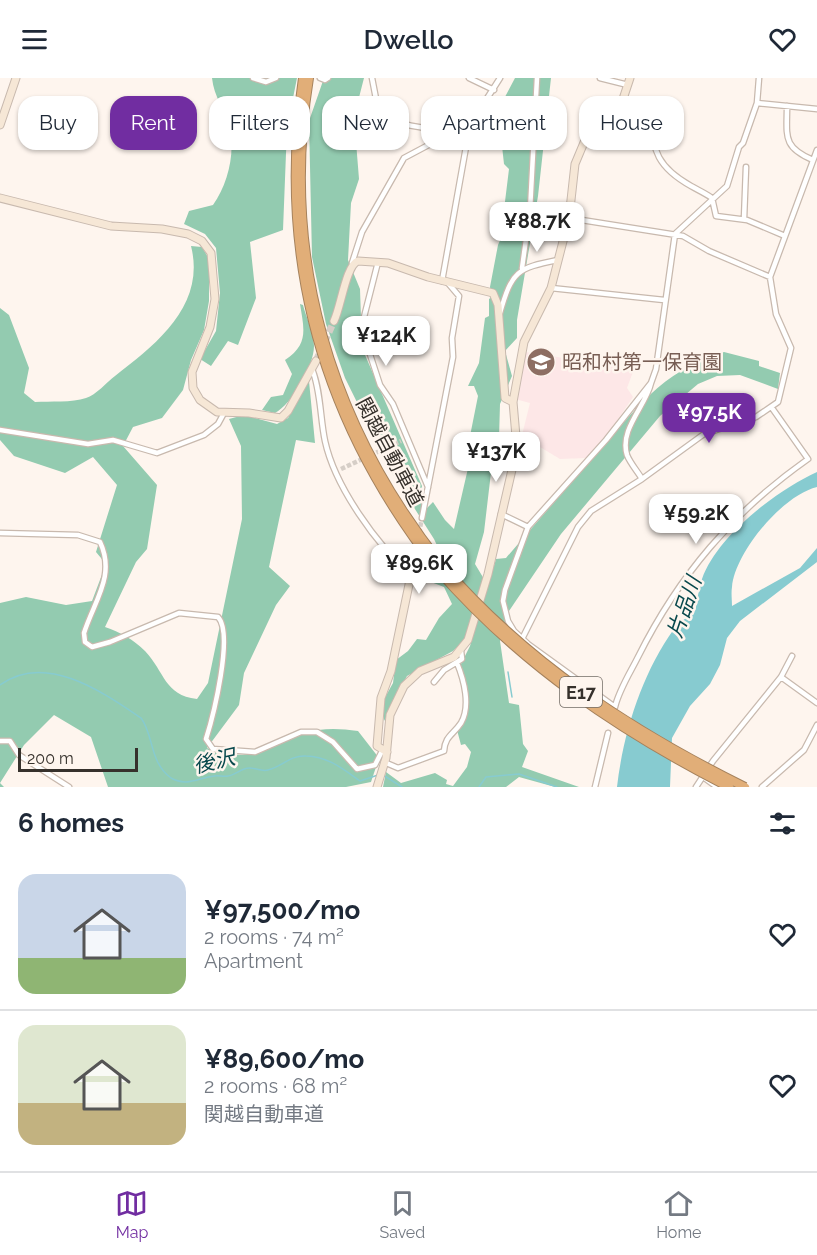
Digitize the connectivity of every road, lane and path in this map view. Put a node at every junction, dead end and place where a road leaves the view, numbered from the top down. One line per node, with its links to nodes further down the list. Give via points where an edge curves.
1 (16, 78): 21 (street)
2 (253, 78): 3 (street, via 266,82)
3 (276, 78)
4 (303, 78): 59 (highway, 関越自動車道 / E17, via 295,145 295,209 302,274 315,333 333,391 360,452 396,514)
5 (309, 78): 59 (highway, 関越自動車道 / E17, via 301,210 320,331 339,388 370,457)
6 (320, 78): 7 (street)
7 (328, 78)
8 (372, 78): 22 (street, via 378,109 403,124)
9 (469, 78): 15 (street)
10 (500, 78): 15 (street)
11 (537, 78): 39 (street, via 530,211)
12 (600, 78): 14 (street)
13 (759, 78): 18 (street)
14 (629, 82): 17 (street)
15 (494, 90): 16 (street)
16 (488, 96)
17 (623, 96)
18 (757, 103): 19 (street); 31 (street, via 727,186)
19 (787, 106): 20 (street); 28 (street, via 789,141 796,153)
20 (817, 109)
21 (0, 125)
22 (421, 126)
23 (421, 149): 38 (street, via 404,158 362,232)
24 (466, 150): 41 (street)
25 (580, 150): 32 (street, via 572,176)
26 (654, 150): 31 (street, via 656,156 689,185)
27 (817, 150): 28 (street)
28 (813, 160): 35 (street)
29 (746, 167): 33 (street)
30 (0, 198): 51 (street, via 111,226 162,229 202,241 211,253 214,307 191,382 200,400 213,411)
31 (713, 201): 33 (street, via 717,217); 34 (street)
32 (569, 218): 34 (street); 36 (street)
33 (744, 219): 35 (street)
34 (675, 234): 40 (street); 43 (street)
35 (785, 236): 40 (street)
36 (558, 260): 39 (street); 42 (street)
37 (378, 262): 38 (street); 41 (street); 54 (street, via 366,307 364,336 380,385 393,404 403,440)
38 (352, 263): 44 (street, via 342,306)
39 (522, 268): 45 (street, via 510,286)
40 (770, 277): 50 (street, via 776,314 792,352 780,396)
41 (445, 282): 45 (street, via 493,293); 54 (street, via 459,298 453,357)
42 (551, 288): 43 (street); 49 (street, via 524,342)
43 (664, 300): 48 (street)
44 (334, 321)
45 (498, 321): 49 (street, via 505,398)
46 (316, 361): 47 (street)
47 (312, 369): 51 (street, via 284,416 272,419 249,413); 60 (street, via 325,443 356,509)
48 (651, 383): 53 (street, via 626,443 627,454); 57 (street)
49 (513, 402): 55 (street, via 517,448)
50 (772, 408): 53 (street, via 704,434); 61 (street, via 807,459 754,502 704,554 660,613 615,707)
51 (224, 413): 52 (street, via 204,435 157,453 113,440 88,444)
52 (0, 430)
53 (642, 479): 61 (street, via 585,517)
54 (428, 487): 56 (street)
55 (500, 514): 57 (street); 62 (street, via 482,595)
56 (422, 518)
57 (528, 527): 61 (street, via 503,602 511,627)
58 (0, 533): 71 (street, via 78,536 100,542 107,569 105,581 84,633 85,642 92,647 179,613 218,617 224,627 221,689 206,739 213,749 255,752 301,732 317,732 362,770 375,765)
59 (440, 567): 79 (highway, 関越自動車道 / E17, bridge, via 491,627 583,702 649,744); 80 (highway, 関越自動車道 / E17, bridge, via 495,622 586,696 653,740)
60 (411, 571): 71 (street, via 391,671 381,698 377,746)
61 (523, 637)
62 (461, 651): 64 (street, via 462,659); 71 (street, via 420,671 404,686 390,715)
63 (792, 656): 65 (street)
64 (457, 663): 66 (street); 72 (street, via 466,703 462,720 446,739 444,751 400,767)
65 (781, 677): 67 (street); 73 (street)
66 (434, 682)
67 (817, 703)
68 (817, 724): 81 (street, via 804,750)
69 (608, 733): 76 (street)
70 (0, 741): 75 (street, via 10,741 19,755)
71 (384, 751): 72 (street)
72 (383, 764): 74 (street)
73 (703, 777): 77 (street); 78 (street)
74 (378, 785)
75 (69, 787)
76 (595, 787)
77 (696, 787)
78 (717, 787)
79 (729, 787)
80 (745, 787)
81 (762, 787)

